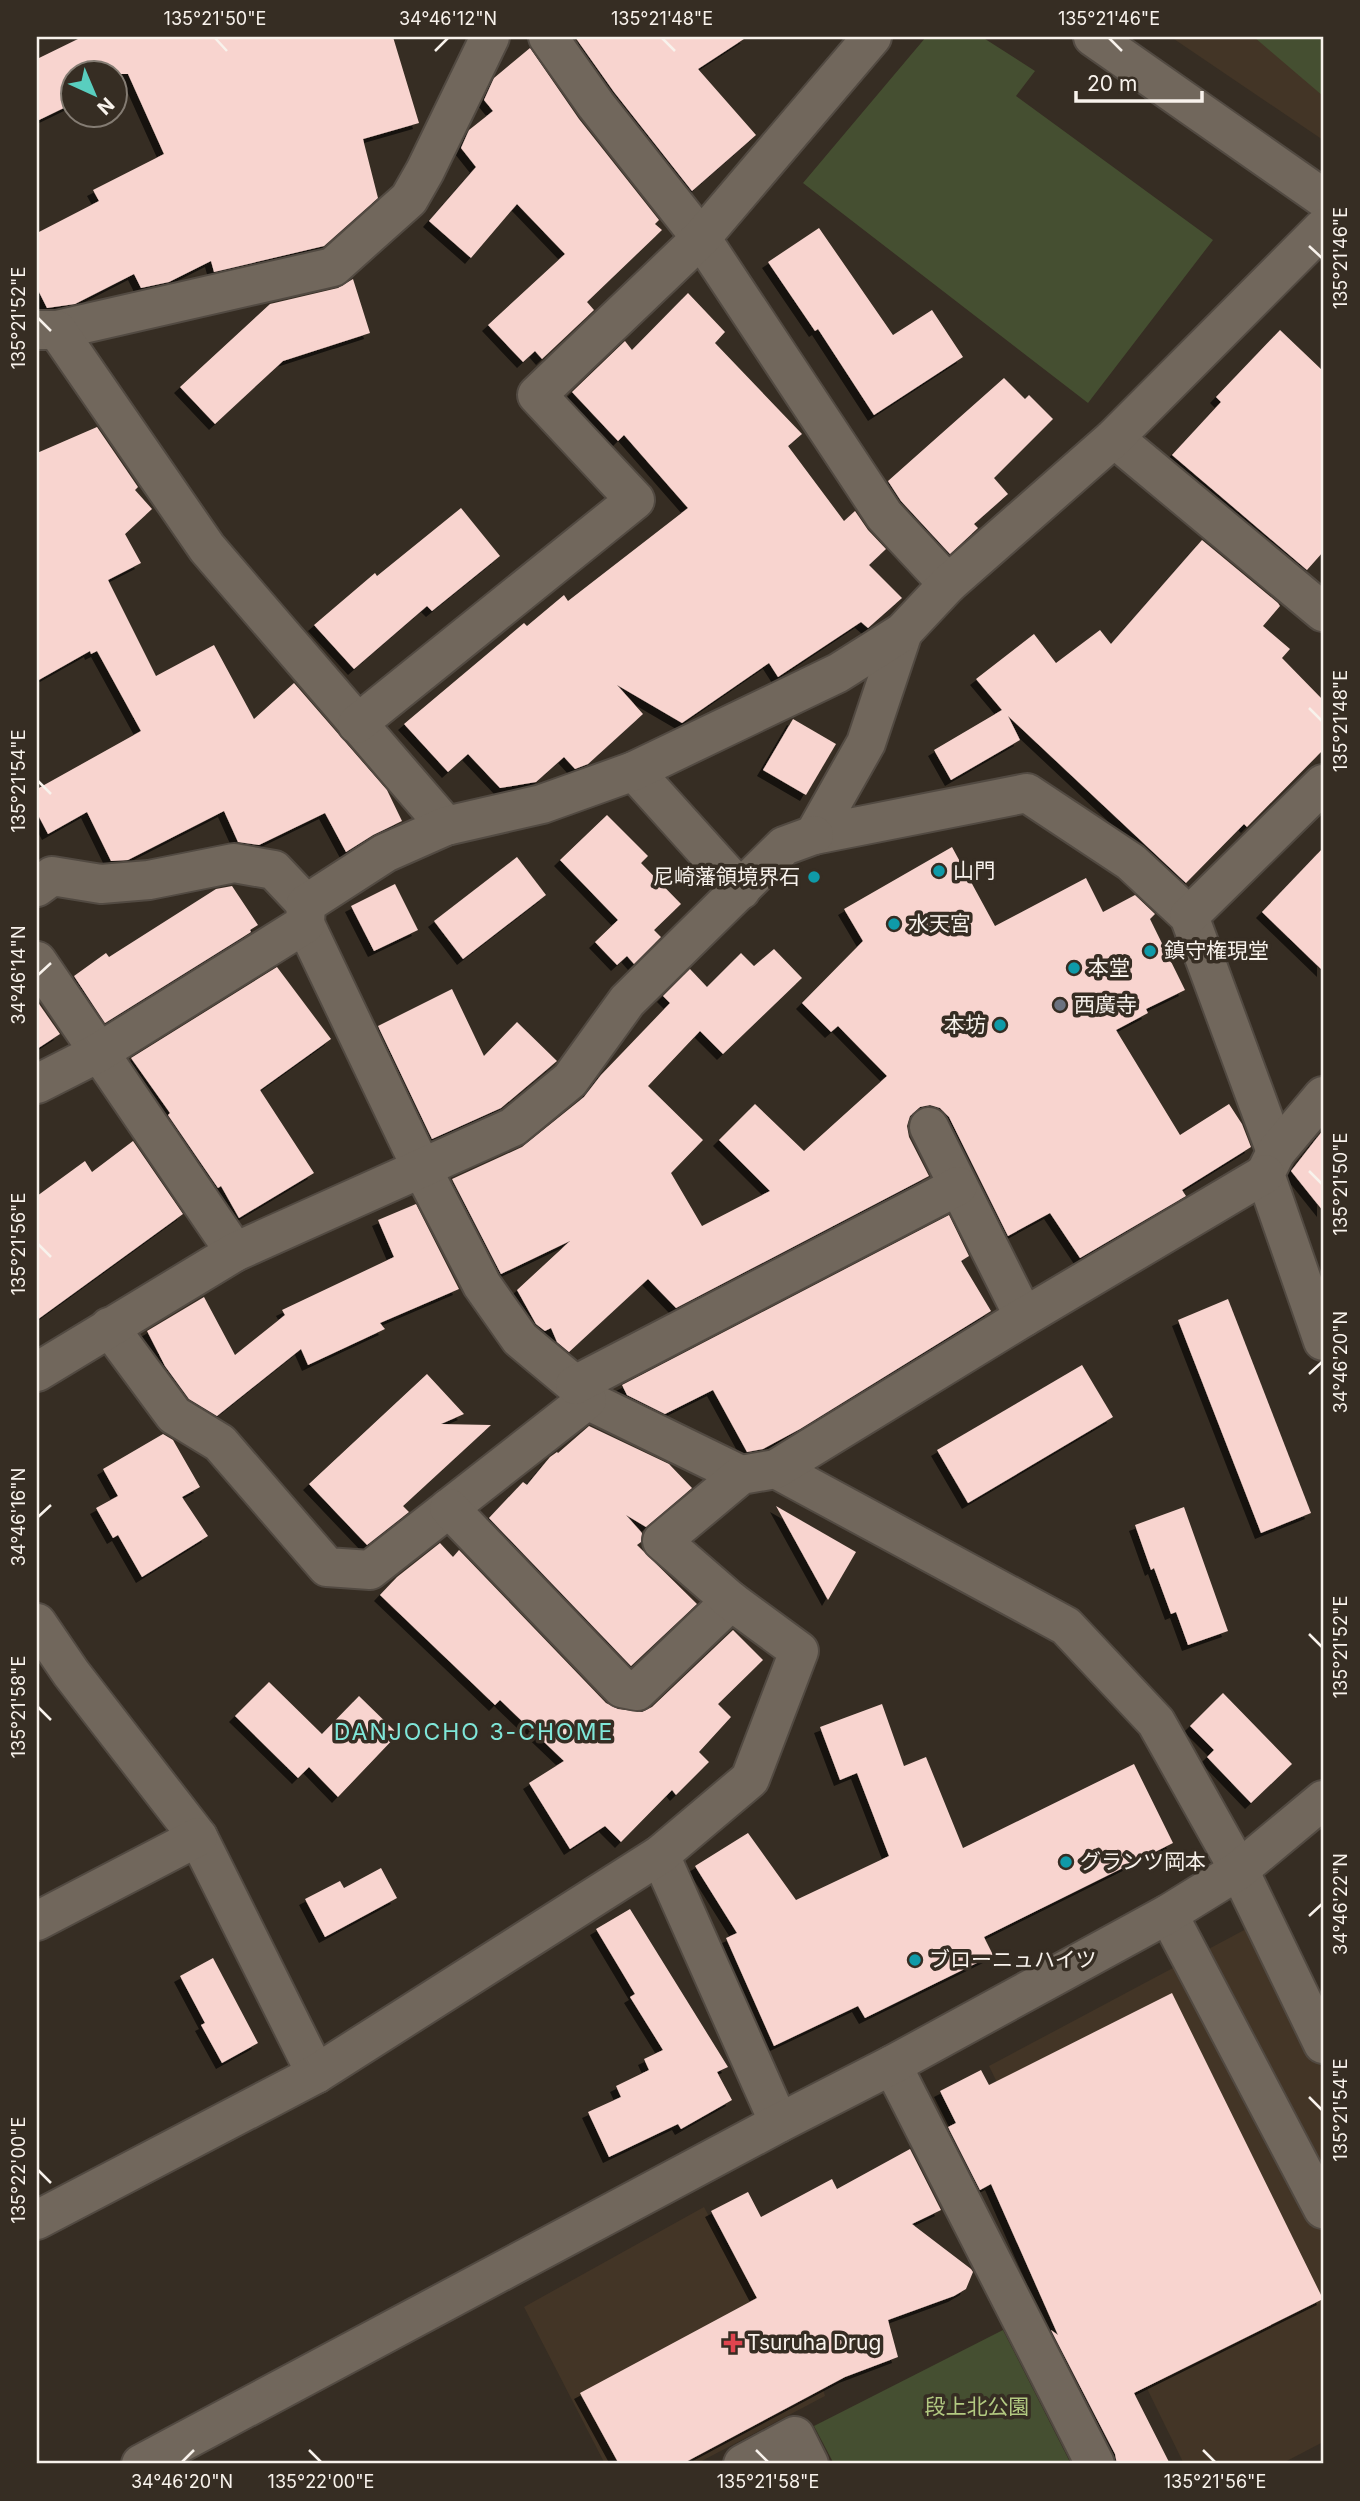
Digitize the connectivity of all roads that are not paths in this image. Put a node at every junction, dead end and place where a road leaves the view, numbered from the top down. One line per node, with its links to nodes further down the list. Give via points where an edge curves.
1 (490, 37): 8 (street, via 409,199 333,267)
2 (548, 37): 7 (street)
3 (872, 37): 7 (street)
4 (1093, 37): 5 (street)
5 (1323, 198)
6 (1323, 228): 9 (street)
7 (701, 238): 10 (street, via 884,515); 13 (street, via 537,395 635,500)
8 (47, 330): 13 (street, via 207,548)
9 (1114, 438): 10 (street); 11 (street)
10 (948, 584): 12 (street)
11 (1323, 612)
12 (903, 632): 14 (street, via 838,673); 17 (street, via 866,743)
13 (357, 724): 16 (street)
14 (634, 771): 16 (street, via 542,804); 19 (street)
15 (1323, 784): 21 (street)
16 (446, 826): 20 (street, via 385,853)
17 (814, 835): 19 (street, via 784,846); 21 (street, via 1027,793 1131,862)
18 (42, 871): 20 (street, via 101,884 149,880 234,863 274,870)
19 (741, 890): 28 (street, via 627,1002 570,1080 513,1127)
20 (305, 914): 23 (street); 28 (street)
21 (1189, 916): 27 (street)
22 (37, 961): 23 (street)
23 (98, 1052): 24 (street); 30 (street)
24 (37, 1084)
25 (1323, 1096): 27 (street)
26 (929, 1127): 29 (street)
27 (1271, 1163): 31 (street); 33 (street)
28 (421, 1167): 30 (street); 35 (street, via 482,1285 520,1339)
29 (958, 1186): 31 (street); 35 (street)
30 (235, 1252): 32 (street)
31 (1024, 1317): 36 (street)
32 (109, 1327): 34 (street); 37 (street, via 174,1415 220,1443 327,1567 370,1570)
33 (1323, 1341)
34 (37, 1371)
35 (581, 1393): 36 (street); 37 (street)
36 (759, 1472): 38 (street, via 662,1542); 43 (street, via 1066,1626 1156,1723)
37 (449, 1508): 38 (street, via 622,1688 636,1691)
38 (731, 1601): 42 (street, via 799,1651 750,1779)
39 (37, 1623): 41 (street)
40 (1323, 1800): 43 (street)
41 (198, 1837): 45 (street); 48 (street)
42 (660, 1855): 48 (street); 49 (street)
43 (1238, 1870): 44 (street); 46 (street)
44 (1168, 1914): 47 (street); 50 (street)
45 (37, 1921)
46 (1323, 2044)
47 (891, 2066): 49 (street); 55 (street)
48 (316, 2074): 51 (street)
49 (779, 2123): 52 (street)
50 (1323, 2209)
51 (37, 2220)
52 (141, 2464)
53 (743, 2464): 54 (street, via 795,2437)
54 (809, 2464)
55 (1095, 2464)

